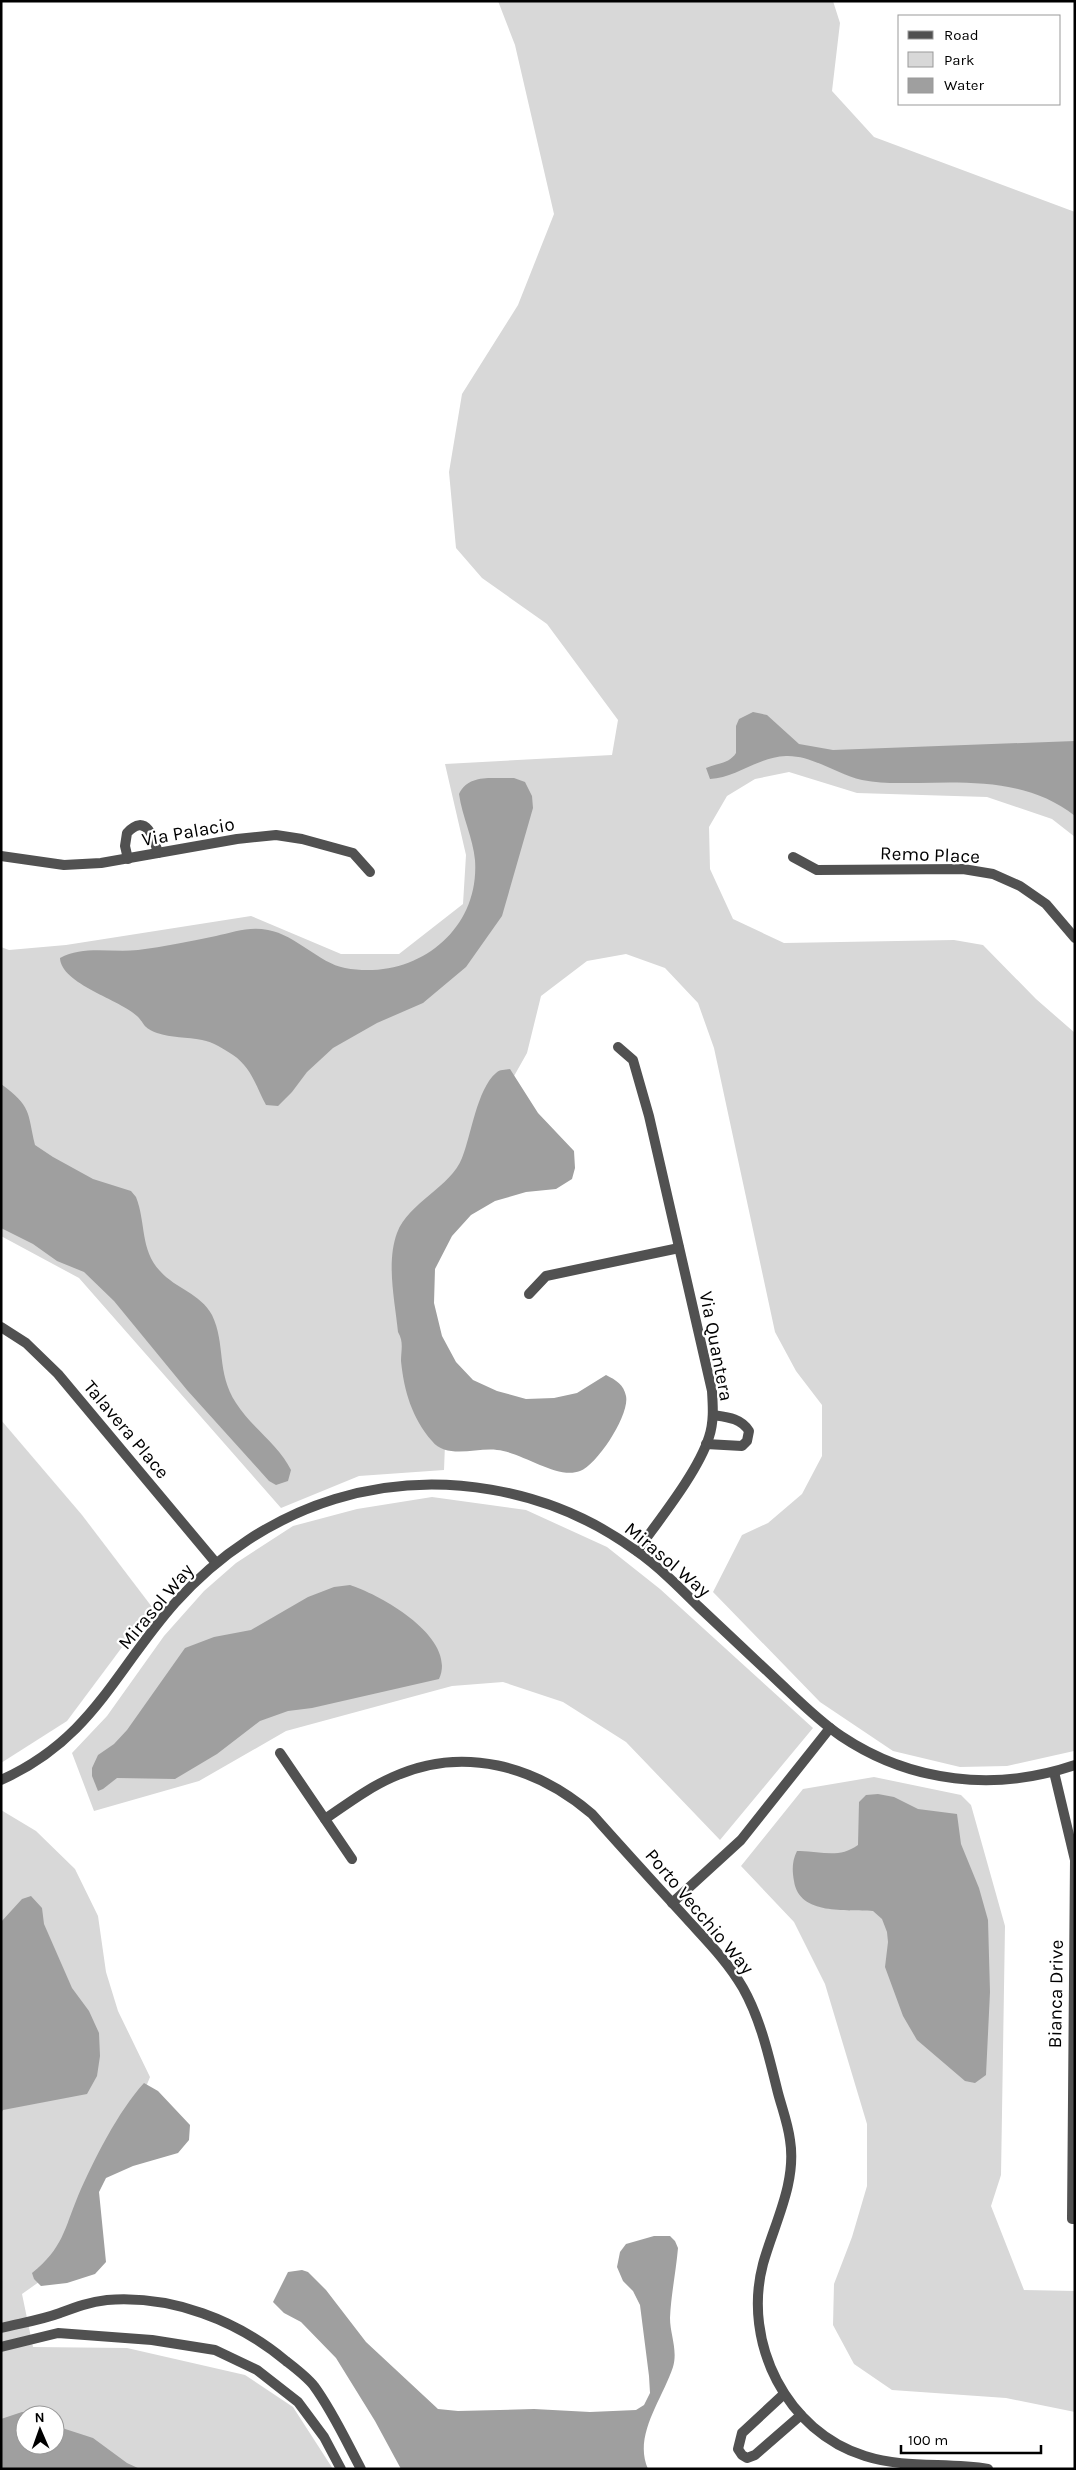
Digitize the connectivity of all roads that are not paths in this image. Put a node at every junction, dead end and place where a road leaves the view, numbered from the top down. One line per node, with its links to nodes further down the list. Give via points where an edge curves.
1 (158, 853): 4 (street, Via Palacio); 4 (street, via 152,831 136,827 127,833); 5 (street, Via Palacio, via 276,835 353,853)
2 (1, 856): 4 (street, Via Palacio, via 64,865)
3 (794, 857): 6 (street, Remo Place, via 817,870 963,868 993,874 1020,886 1046,904)
4 (128, 859)
5 (370, 872)
6 (1075, 938)
7 (618, 1047): 8 (street, Via Quantera, via 633,1060)
8 (679, 1248): 9 (street, via 546,1276); 11 (street, Via Quantera, via 712,1391)
9 (529, 1294)
10 (1, 1327): 14 (street, Talavera Place, via 26,1343 58,1374)
11 (713, 1415): 12 (street, Via Quantera); 12 (street, via 730,1417 745,1424 749,1431 747,1441 742,1446)
12 (706, 1444): 13 (street, Via Quantera, via 699,1460)
13 (637, 1551): 14 (street, Mirasol Way, via 576,1515 525,1497 472,1486 413,1485 359,1493 314,1506 265,1529); 15 (street, Mirasol Way)
14 (216, 1563): 19 (street, Mirasol Way, via 174,1605 84,1722 47,1754)
15 (830, 1728): 18 (street, Mirasol Way, via 880,1758 922,1773 966,1780 1011,1780); 22 (street, via 752,1828)
16 (280, 1753): 20 (street)
17 (1075, 1765): 18 (street, Mirasol Way)
18 (1054, 1772): 23 (street, Bianca Drive, via 1075,1860)
19 (1, 1780)
20 (325, 1819): 21 (street); 22 (street, Porto Vecchio Way, via 372,1788 412,1770 456,1762 515,1769 552,1784 592,1814)
21 (352, 1859)
22 (672, 1903): 27 (street, Porto Vecchio Way, via 720,1956 742,1986 755,2012 790,2139 790,2178 763,2266 757,2312 769,2365)
23 (1073, 2190): 24 (street, Bianca Drive)
24 (1073, 2219)
25 (1, 2328): 30 (street, via 59,2313 80,2304 106,2300 167,2304 205,2313 272,2349 313,2385)
26 (1, 2347): 29 (street, via 58,2333 152,2340 215,2350 257,2370 298,2402 324,2437)
27 (784, 2394): 28 (street, Porto Vecchio Way); 28 (street, via 742,2433 738,2449 742,2455 747,2458 755,2456)
28 (801, 2416): 31 (street, Porto Vecchio Way, via 841,2447 866,2456 917,2465 964,2465)
29 (341, 2469)
30 (361, 2469)
31 (988, 2469)

